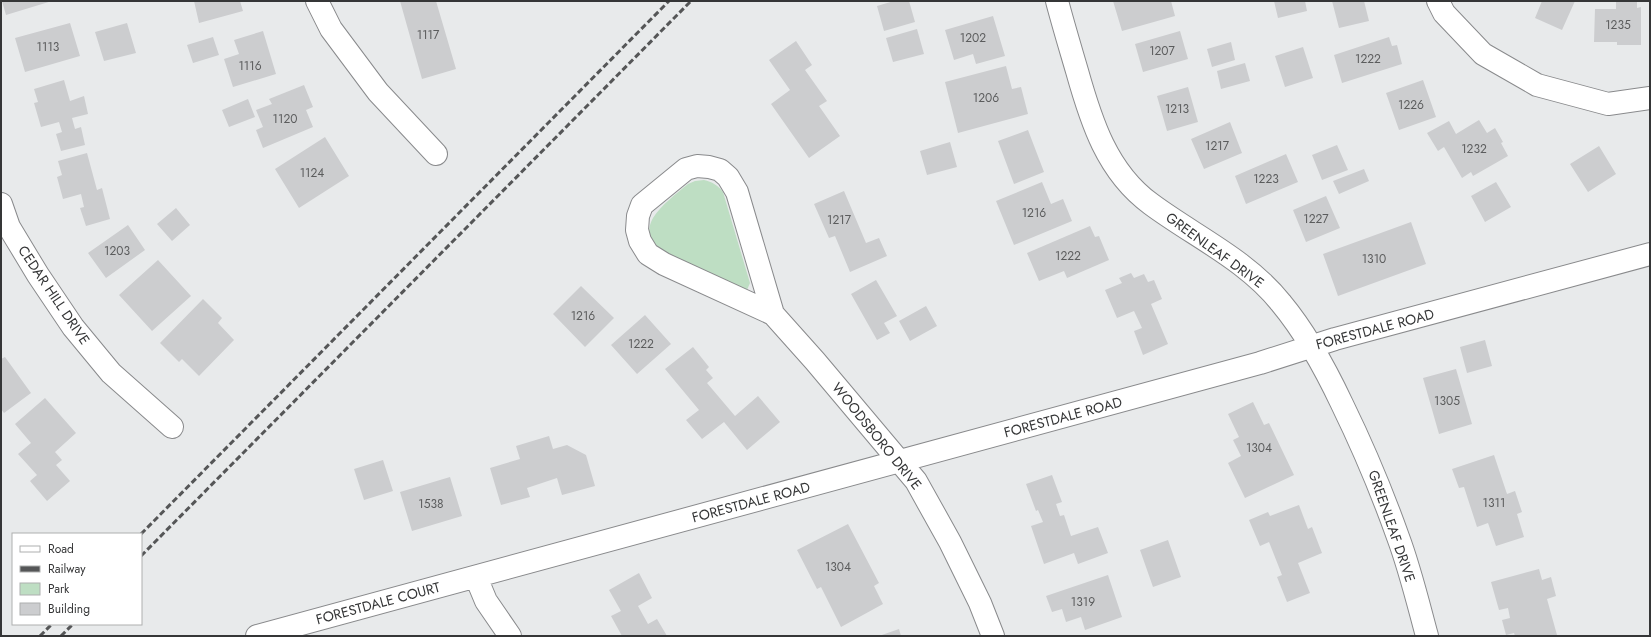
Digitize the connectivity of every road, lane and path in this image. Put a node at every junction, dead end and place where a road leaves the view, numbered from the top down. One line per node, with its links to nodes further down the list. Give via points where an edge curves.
1 (317, 1): 5 (street, via 331,29 378,92)
2 (1057, 1): 9 (street, GREENLEAF DRIVE, via 1087,107 1110,160 1128,184 1149,203 1258,278 1280,302)
3 (1438, 1): 4 (street, via 1444,13 1483,54 1536,85 1608,104)
4 (1650, 98)
5 (436, 154)
6 (1, 204): 10 (street, CEDAR HILL DRIVE, via 9,227 73,327 112,374)
7 (1650, 254): 9 (street, FORESTDALE ROAD)
8 (773, 314): 8 (street, WOODSBORO DRIVE, via 737,192 728,177 720,170 697,166 686,169 642,205 637,230 648,254 664,264); 11 (street, WOODSBORO DRIVE)
9 (1312, 346): 11 (street, FORESTDALE ROAD, via 1260,363); 16 (street, GREENLEAF DRIVE, via 1366,455 1399,538)
10 (172, 427)
11 (900, 461): 12 (street, FORESTDALE ROAD); 15 (street, WOODSBORO DRIVE, via 916,481 950,542)
12 (476, 577): 13 (street, FORESTDALE COURT); 14 (street, via 486,601)
13 (257, 636)
14 (510, 636)
15 (993, 636)
16 (1427, 636)

